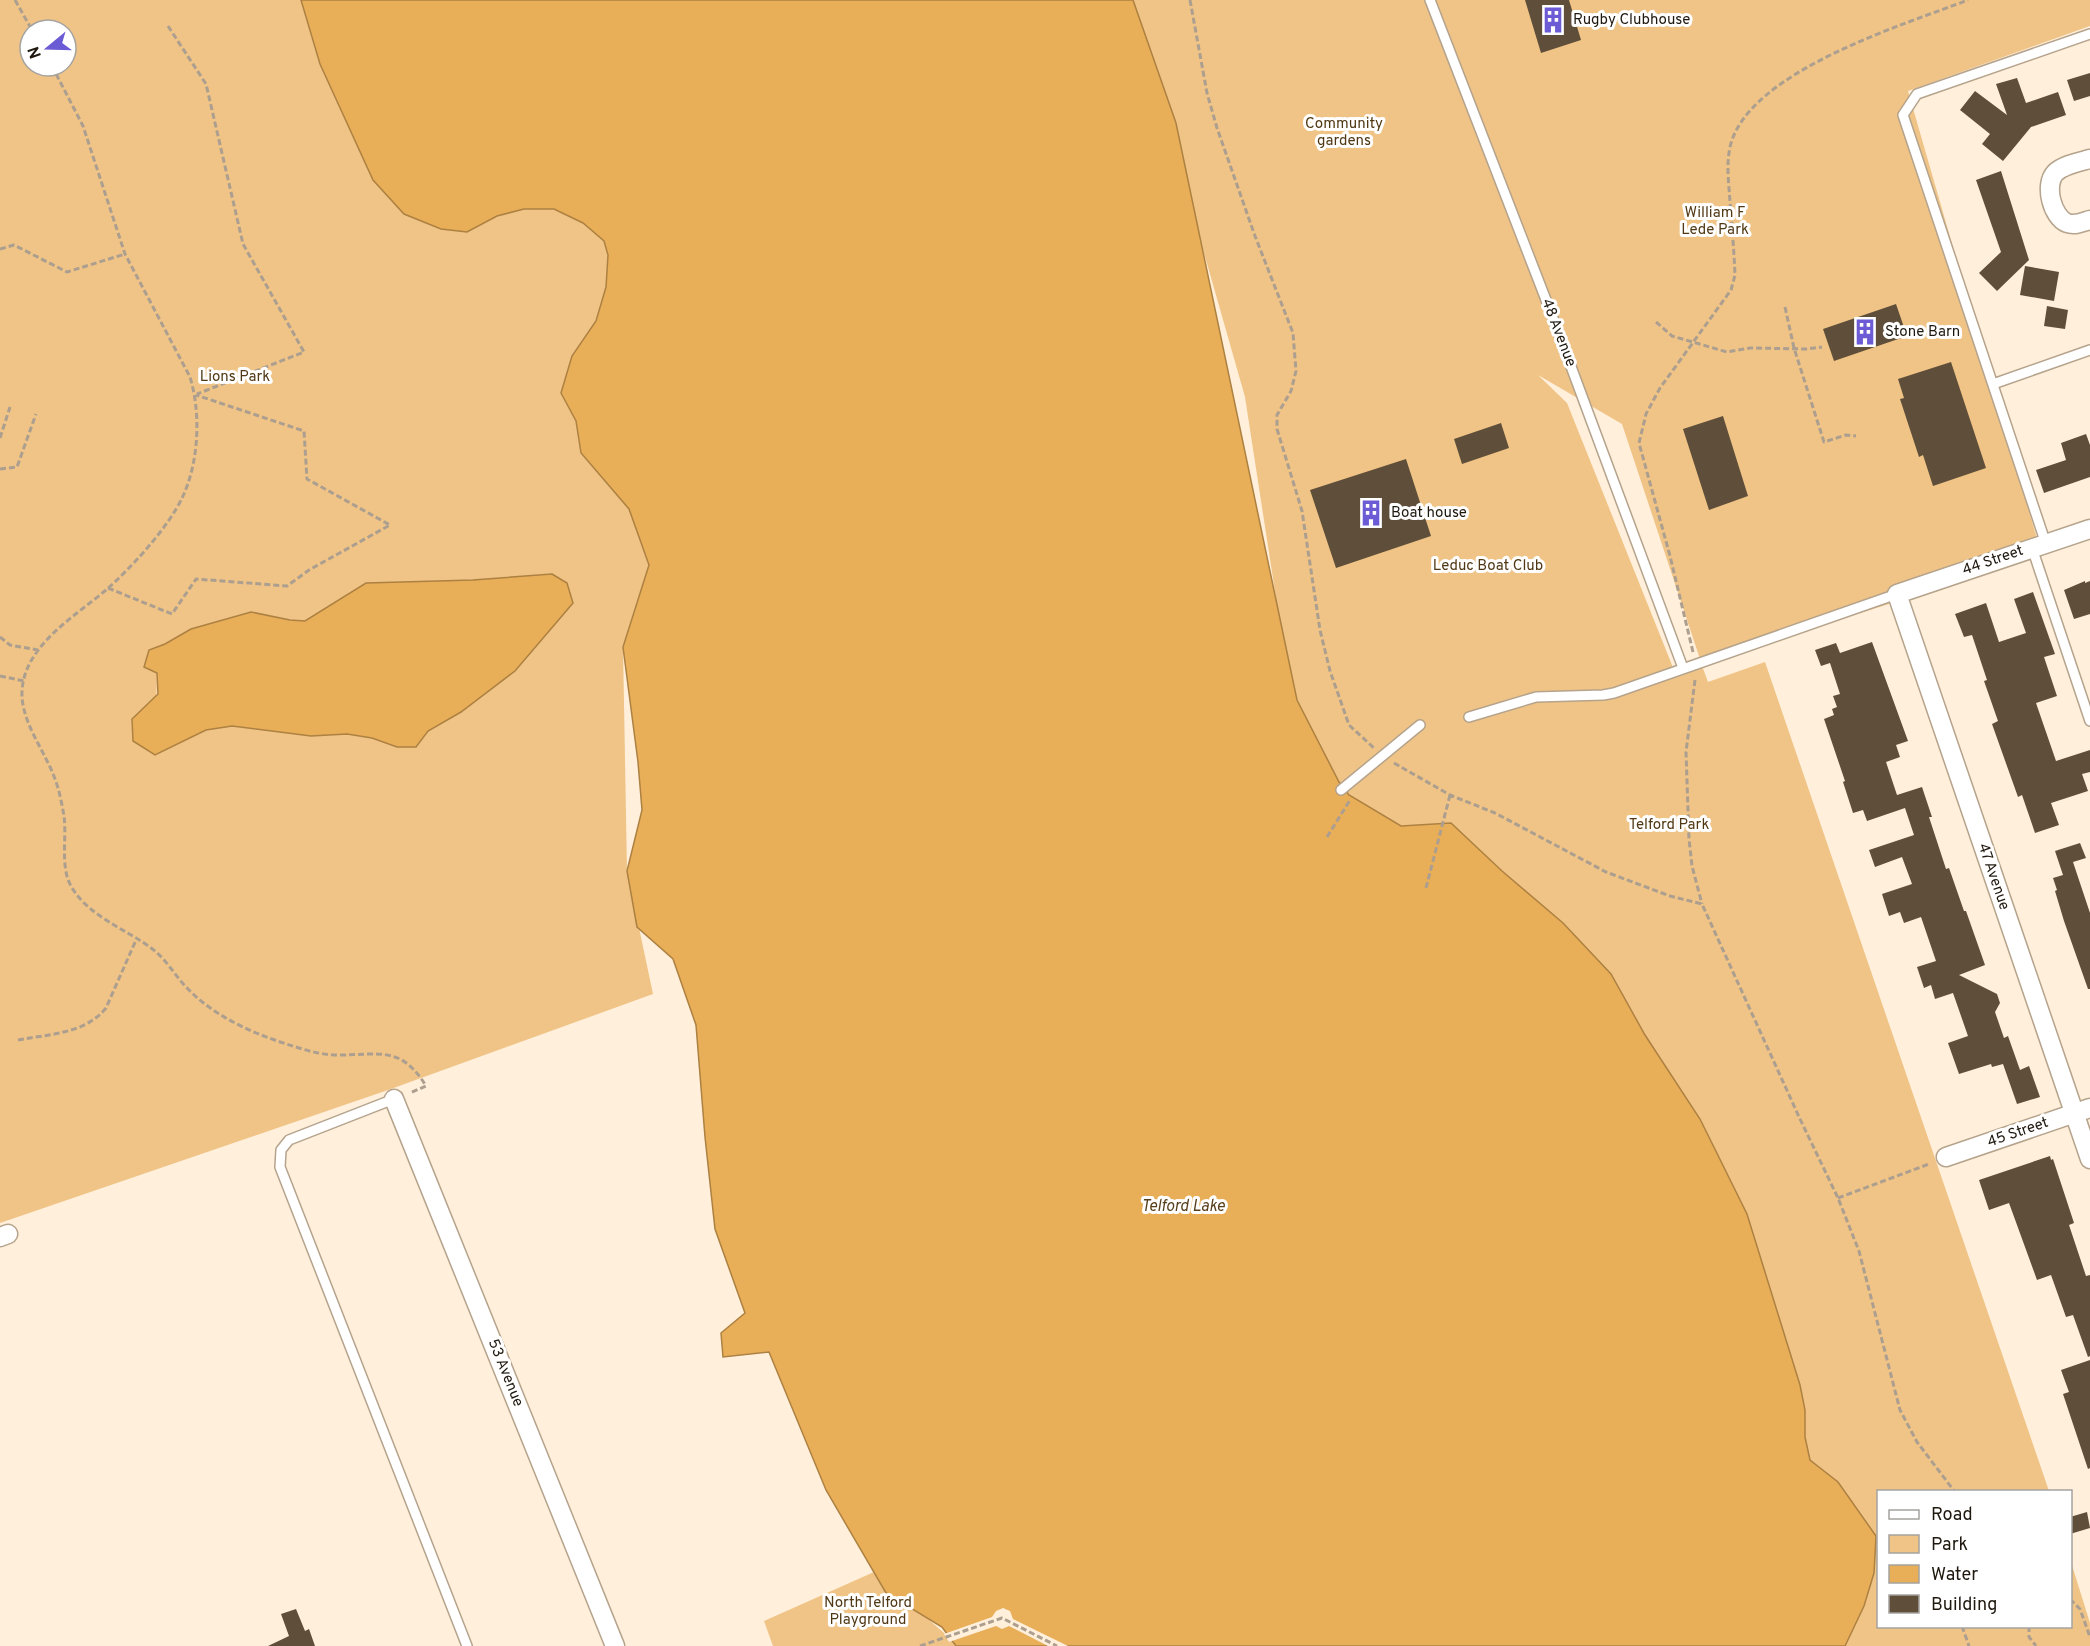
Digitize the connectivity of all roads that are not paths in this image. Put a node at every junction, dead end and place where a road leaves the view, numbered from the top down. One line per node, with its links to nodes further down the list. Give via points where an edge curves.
1 (1430, 0): 10 (lane, 48 Avenue)
2 (2090, 34): 6 (lane, via 1917,94 1903,115)
3 (2090, 159): 4 (street, via 2055,173 2050,186 2062,220 2069,224)
4 (2090, 220)
5 (2090, 350): 6 (lane)
6 (1993, 384): 8 (lane)
7 (2090, 529): 8 (street, 44 Street)
8 (2039, 546): 9 (street, 44 Street); 12 (lane)
9 (1897, 594): 10 (lane); 16 (street, 47 Avenue)
10 (1683, 668): 11 (lane, via 1603,695 1536,697)
11 (1469, 717)
12 (2090, 721)
13 (1420, 725): 14 (lane)
14 (1341, 790)
15 (394, 1100): 19 (lane, via 289,1140 281,1150 280,1167); 20 (street, 53 Avenue)
16 (2082, 1111): 17 (street, 45 Street); 18 (street, 47 Avenue)
17 (1946, 1157)
18 (2090, 1159)
19 (467, 1646)
20 (615, 1646)

